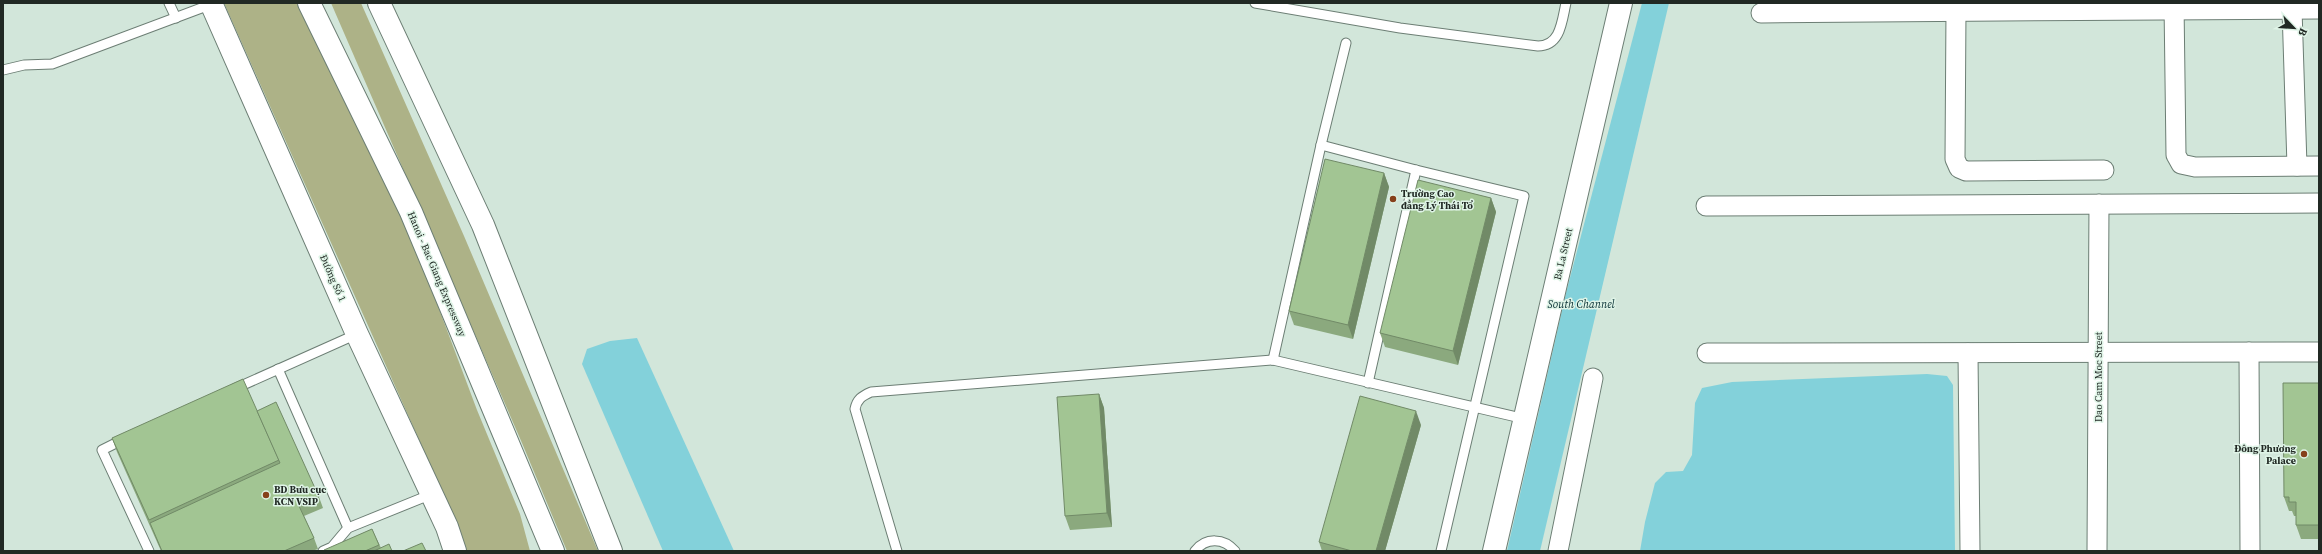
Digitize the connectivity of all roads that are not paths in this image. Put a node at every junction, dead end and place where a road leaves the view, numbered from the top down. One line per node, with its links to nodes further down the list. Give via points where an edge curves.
1 (169, 3): 13 (lane)
2 (212, 3): 13 (lane); 25 (main road, Đường Số 1)
3 (309, 3): 24 (main road, Hanoi - Bac Giang Expressway)
4 (379, 3): 34 (main road, via 483,225)
5 (1255, 3): 6 (lane, via 1400,28 1538,46 1549,44 1557,36)
6 (1566, 3)
7 (1621, 3): 38 (main road, Ba La Street)
8 (1965, 7): 9 (street); 12 (street); 20 (street, via 1955,159 1960,168 1966,171)
9 (2174, 7): 10 (street); 17 (street, via 2176,155 2181,164 2195,168)
10 (2292, 9): 11 (street); 17 (street)
11 (2319, 9)
12 (1761, 13)
13 (176, 18): 15 (lane, via 52,64 24,65)
14 (1346, 44): 16 (lane)
15 (3, 70)
16 (1321, 145): 19 (lane); 31 (lane)
17 (2297, 166): 18 (street)
18 (2319, 166)
19 (1416, 170): 35 (lane); 37 (lane, via 1524,196)
20 (2104, 170)
21 (2319, 203): 22 (street)
22 (2100, 204): 23 (street); 26 (street, Dao Cam Moc Street)
23 (1706, 206)
24 (428, 251): 45 (main road); 46 (main road, Hanoi - Bac Giang Expressway)
25 (357, 334): 32 (lane); 40 (main road, Đường Số 1)
26 (2098, 352): 27 (street); 30 (street); 56 (street, Dao Cam Moc Street)
27 (2249, 352): 28 (street); 57 (street)
28 (2319, 352)
29 (1707, 353): 30 (street)
30 (1968, 353): 55 (street)
31 (1273, 360): 35 (lane); 49 (lane, via 884,390 861,397 855,409 858,423)
32 (278, 370): 36 (lane); 41 (lane)
33 (1592, 378): 54 (street)
34 (544, 383): 47 (main road); 48 (main road)
35 (1368, 383): 37 (lane)
36 (228, 392)
37 (1475, 408): 38 (lane); 52 (lane)
38 (1525, 419): 53 (main road, Ba La Street)
39 (130, 437): 42 (lane, via 102,450)
40 (432, 494): 41 (lane); 44 (main road, Đường Số 1, via 454,543)
41 (348, 528): 43 (lane, via 332,547)
42 (149, 551)
43 (323, 551)
44 (455, 551)
45 (537, 551)
46 (553, 551)
47 (611, 551)
48 (621, 551)
49 (897, 551)
50 (1195, 551): 51 (lane, via 1205,542 1213,540 1229,544)
51 (1235, 551)
52 (1441, 551)
53 (1494, 551)
54 (1558, 551)
55 (1970, 551)
56 (2097, 551)
57 (2250, 551)

